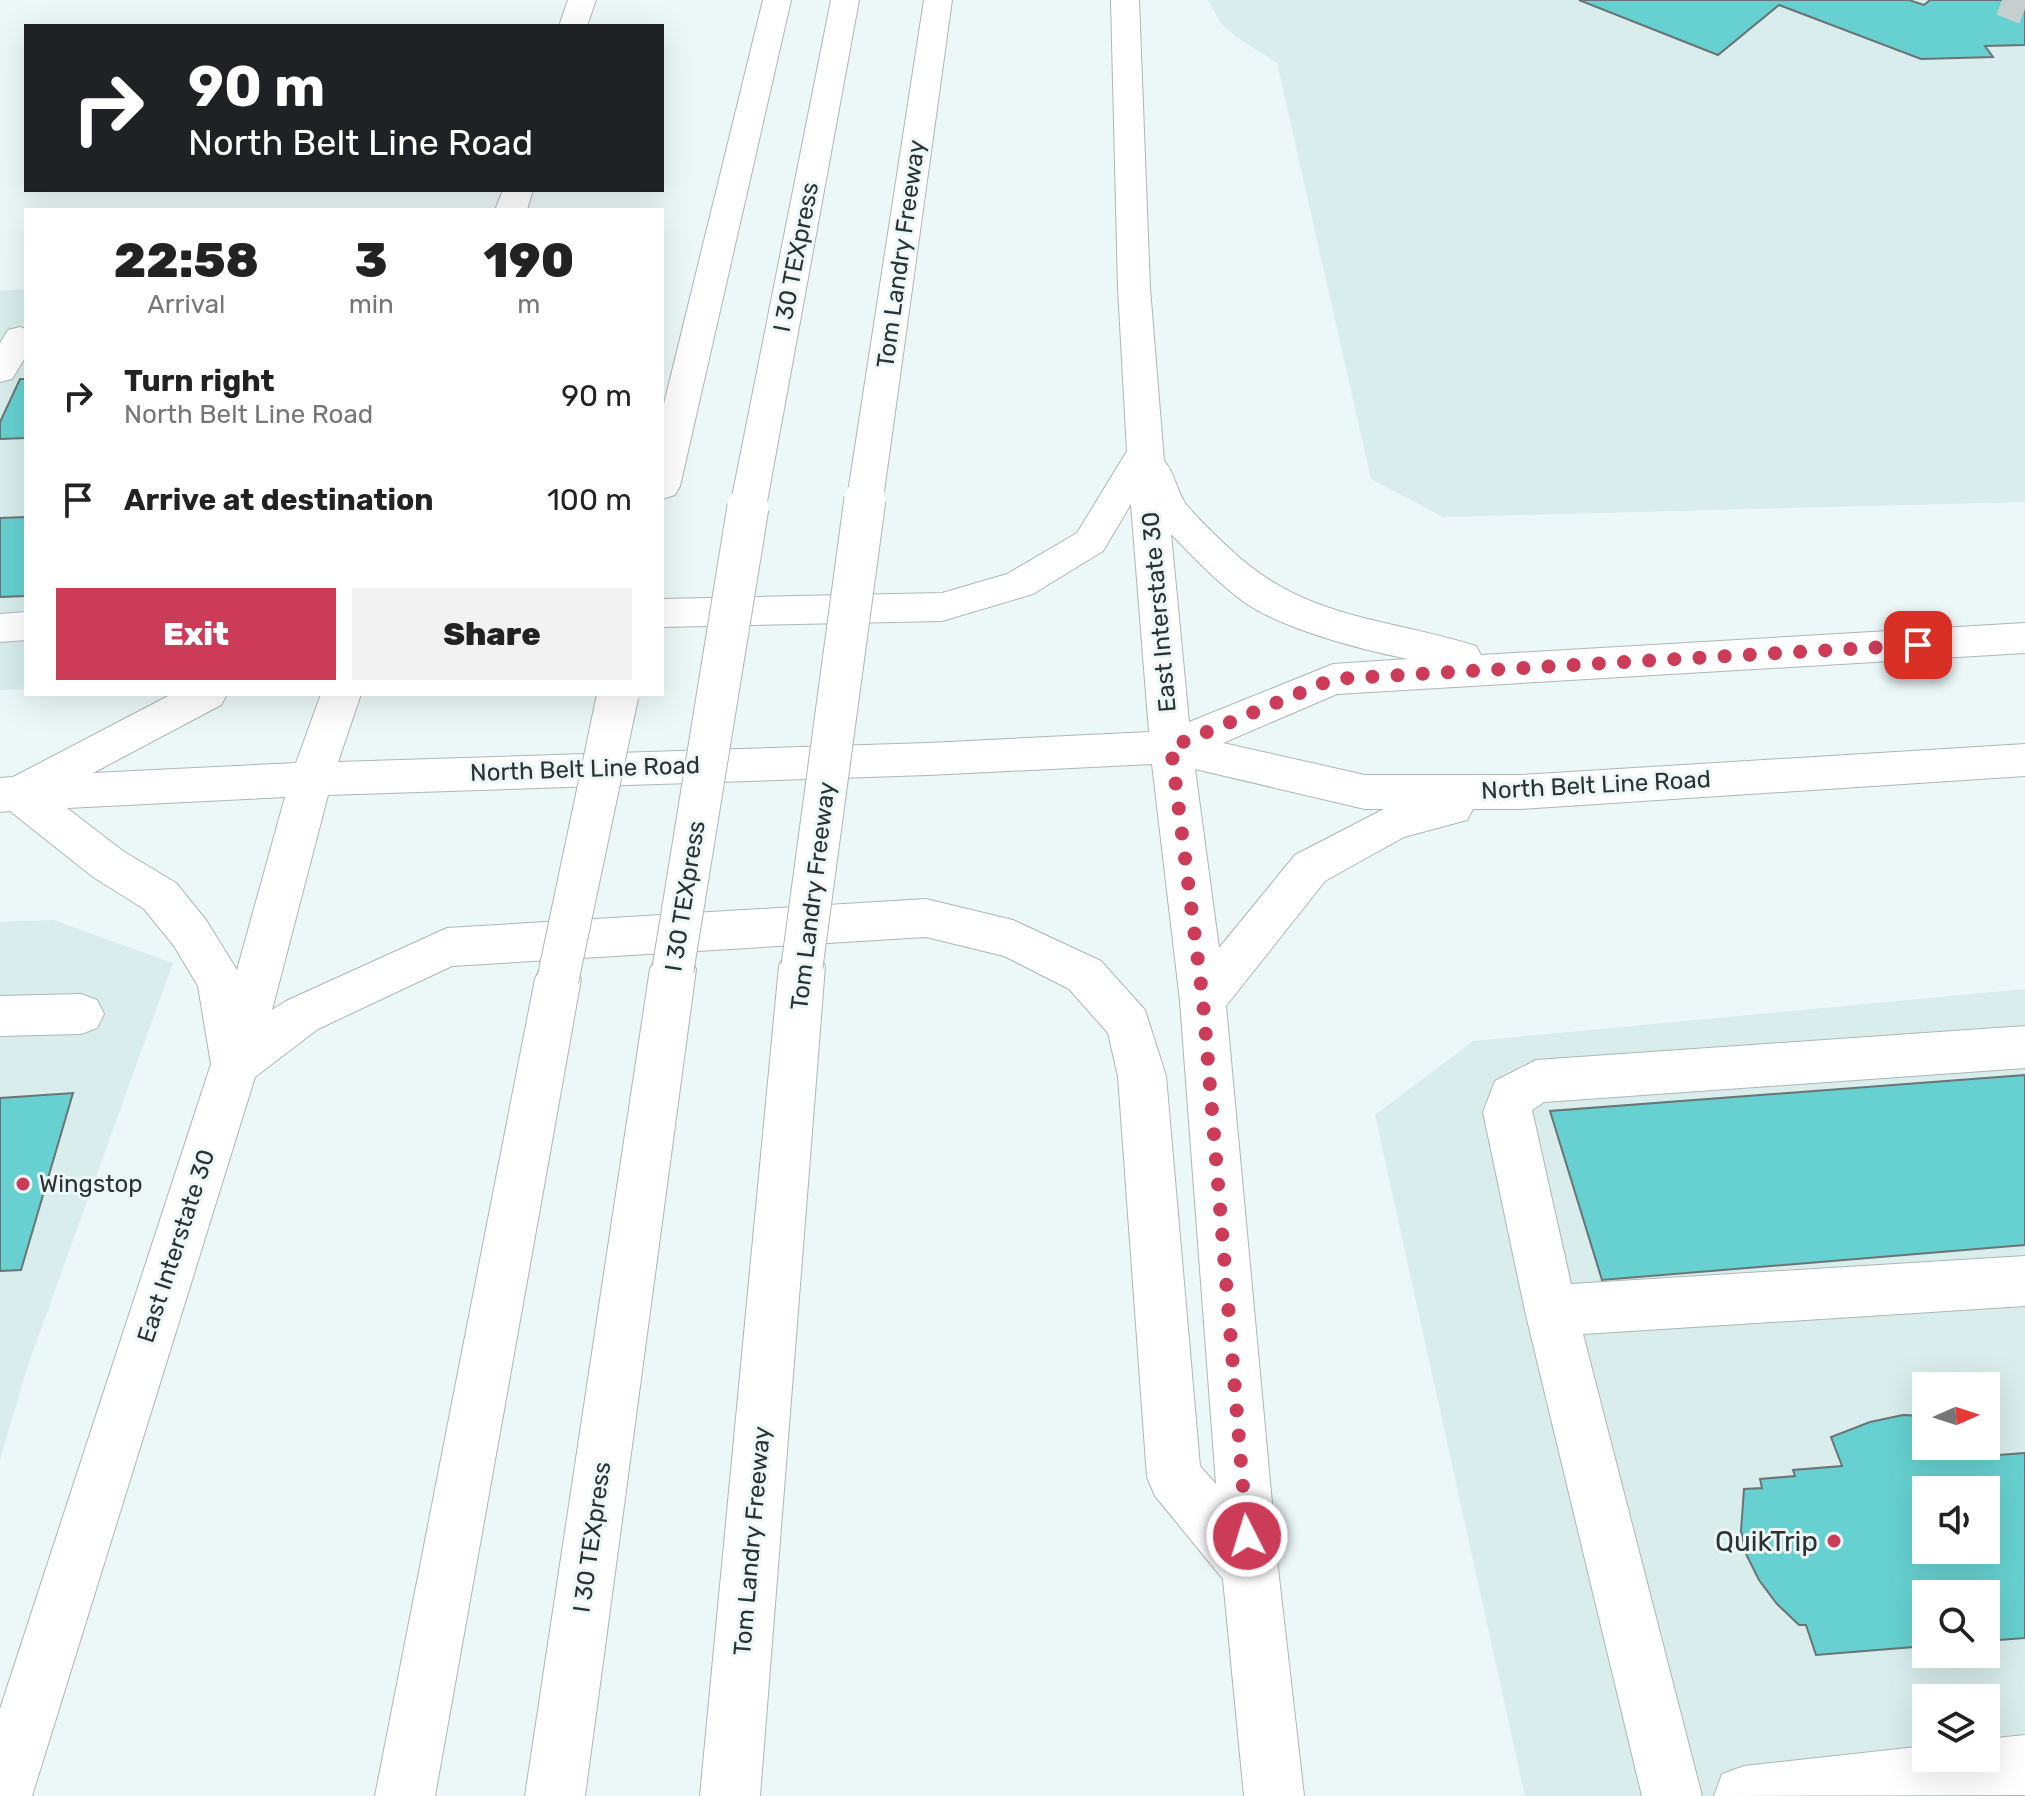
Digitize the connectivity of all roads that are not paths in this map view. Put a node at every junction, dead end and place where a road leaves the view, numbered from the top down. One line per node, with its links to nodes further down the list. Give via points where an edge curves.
1 (582, 0): 6 (main road)
2 (777, 0): 10 (main road)
3 (845, 0): 35 (main road, I 30 TEXpress, bridge, via 748,507 673,969)
4 (938, 0): 36 (main road, Tom Landry Freeway, bridge, via 802,966)
5 (1125, 0): 9 (main road, East Interstate 30)
6 (574, 24)
7 (15, 337): 8 (main road)
8 (0, 371)
9 (1145, 451): 11 (main road, via 1090,542 1020,584 942,607); 15 (main road, via 1168,508 1260,594 1315,619); 19 (main road, East Interstate 30)
10 (664, 478)
11 (664, 613)
12 (24, 626): 13 (main road)
13 (0, 628)
14 (2025, 638): 15 (main road, North Belt Line Road)
15 (1519, 669): 19 (main road, North Belt Line Road, via 1333,679)
16 (203, 696): 23 (main road)
17 (340, 696): 21 (main road, East Interstate 30)
18 (618, 696): 34 (main road, bridge, via 558,979)
19 (1171, 747): 21 (main road, North Belt Line Road); 22 (main road, North Belt Line Road, via 1365,792); 24 (main road, East Interstate 30)
20 (2025, 760): 22 (main road, North Belt Line Road)
21 (311, 779): 23 (main road, North Belt Line Road); 28 (main road, East Interstate 30)
22 (1520, 792): 24 (main road, via 1393,823 1310,868)
23 (9, 794): 28 (main road, via 160,896 220,982)
24 (1203, 1001): 31 (main road, East Interstate 30)
25 (81, 1014): 26 (main road)
26 (0, 1016)
27 (2025, 1047): 30 (main road, via 1536,1081 1512,1096 1507,1112)
28 (235, 1064): 31 (main road, via 302,1015 447,947 926,918 1013,939 1085,975 1129,1024 1142,1076 1174,1477); 33 (main road, East Interstate 30)
29 (2025, 1281): 30 (main road)
30 (1551, 1311): 38 (main road)
31 (1250, 1568): 37 (main road, East Interstate 30)
32 (2025, 1765): 39 (main road)
33 (2, 1796)
34 (405, 1796)
35 (555, 1796)
36 (730, 1796)
37 (1274, 1796)
38 (1672, 1796)
39 (1744, 1796)

